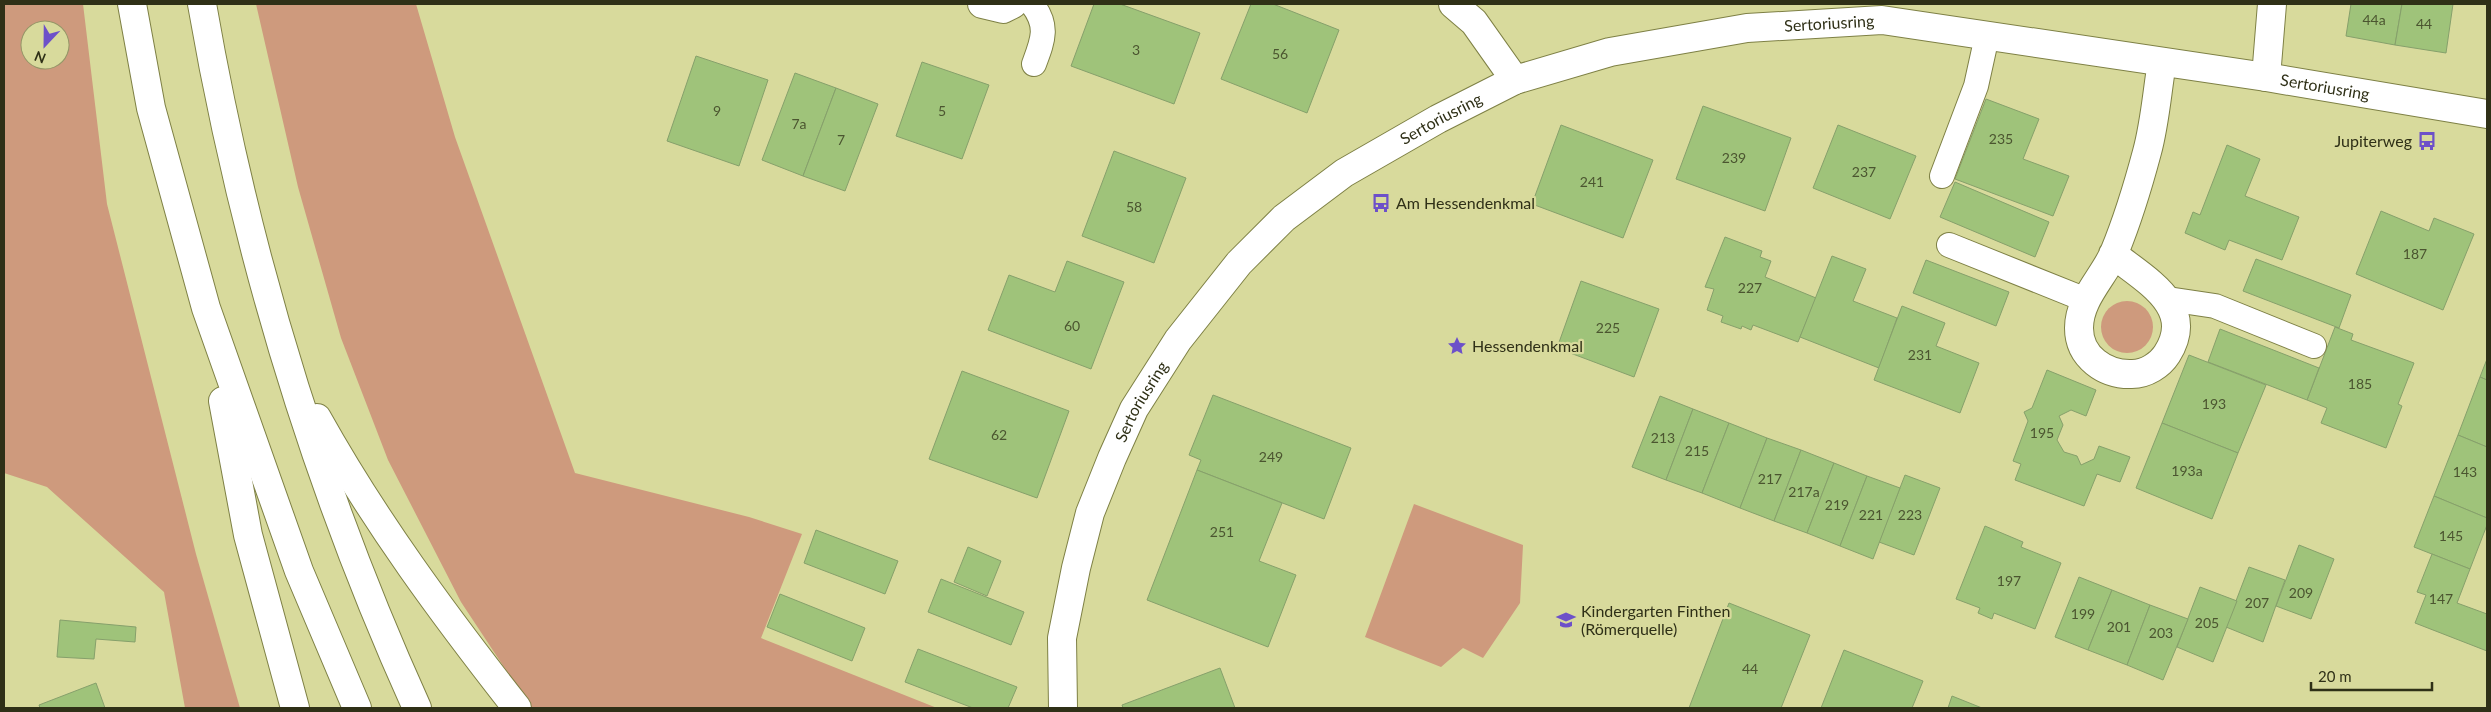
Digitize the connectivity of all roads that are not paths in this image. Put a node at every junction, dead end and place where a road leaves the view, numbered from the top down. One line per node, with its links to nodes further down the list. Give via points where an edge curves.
1 (132, 4): 19 (main road, via 151,108)
2 (202, 4): 21 (main road, via 216,86)
3 (982, 4): 4 (main road, via 1003,9)
4 (1013, 4)
5 (1032, 4): 10 (lane, via 1040,14 1044,36)
6 (1453, 4): 12 (main road, via 1474,22)
7 (2272, 4): 11 (main road)
8 (1988, 36): 9 (main road, Sertoriusring); 12 (main road, Sertoriusring, via 1882,20 1747,28 1610,52); 14 (lane, via 1976,86)
9 (2162, 62): 11 (main road, Sertoriusring); 16 (main road, via 2147,152)
10 (1034, 64)
11 (2266, 77): 13 (main road, Sertoriusring)
12 (1514, 80): 26 (main road, Sertoriusring, via 1344,173 1284,218 1239,263 1178,340 1134,410 1090,513 1062,638)
13 (2487, 114)
14 (1942, 176)
15 (1949, 244): 18 (lane)
16 (2114, 254): 17 (main road); 18 (main road)
17 (2168, 299): 18 (main road, via 2176,330 2172,346 2150,369 2135,374 2119,374 2104,369 2091,359 2082,345 2079,330 2080,314); 20 (lane, via 2215,306)
18 (2086, 300)
19 (206, 308): 22 (main road, via 248,535); 23 (main road, via 299,571)
20 (2314, 346)
21 (288, 364): 24 (main road, via 346,540); 25 (main road, via 380,524)
22 (295, 708)
23 (357, 708)
24 (417, 708)
25 (517, 708)
26 (1062, 708)

